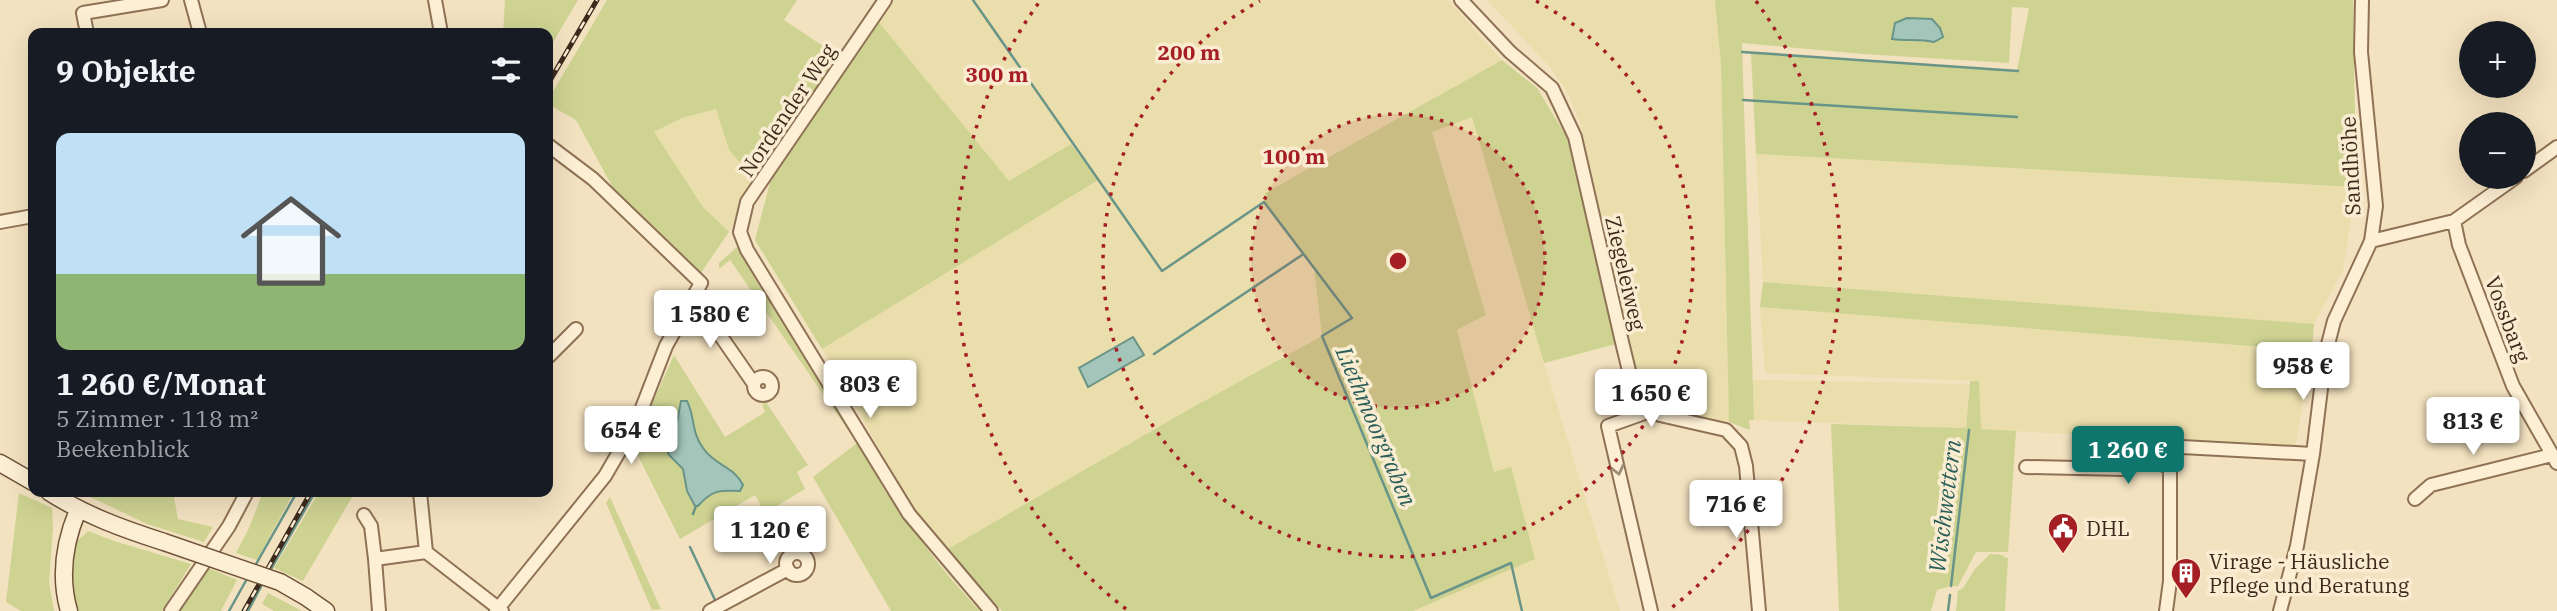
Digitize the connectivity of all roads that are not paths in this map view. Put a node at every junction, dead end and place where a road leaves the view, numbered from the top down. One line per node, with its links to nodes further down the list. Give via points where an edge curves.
1 (162, 0): 7 (street, via 83,13)
2 (191, 0): 8 (street)
3 (435, 0): 9 (street)
4 (885, 0): 44 (street, Nordender Weg, via 747,202 740,232 909,514)
5 (1461, 0): 22 (street, Ziegeleiweg, via 1552,88 1575,136 1631,379 1639,397)
6 (2361, 0): 17 (street, Sandhöhe, via 2361,52 2375,206)
7 (86, 28)
8 (199, 28)
9 (440, 28)
10 (2557, 147): 12 (street)
11 (553, 149): 18 (street, via 593,179 701,283)
12 (2536, 162)
13 (2500, 189): 16 (street)
14 (28, 217): 15 (street)
15 (0, 222)
16 (2455, 222): 17 (street); 25 (street, Vossbarg, via 2459,245 2513,386)
17 (2371, 241): 24 (street, Sandhöhe, via 2331,333)
18 (693, 296): 21 (street); 38 (street, via 666,346 637,421 605,476)
19 (576, 329): 20 (street)
20 (553, 352)
21 (754, 384)
22 (1653, 410): 45 (street, one-way to 45, via 1608,426); 46 (street, via 1678,421 1727,430 1741,446)
23 (2148, 453): 24 (street, via 2182,447); 27 (street, via 2126,469); 47 (street, via 2170,469)
24 (2313, 454): 48 (street, Sandhöhe, via 2298,546)
25 (2554, 459): 32 (street, via 2431,485)
26 (0, 463): 28 (street)
27 (2026, 467)
28 (28, 479)
29 (57, 497): 33 (street)
30 (244, 497): 40 (street)
31 (420, 497): 35 (street)
32 (2415, 499)
33 (78, 510): 39 (street, via 65,555 63,589); 41 (street, bridge, via 280,582)
34 (364, 514): 36 (street, via 371,526)
35 (426, 552): 36 (street); 38 (street)
36 (374, 559): 42 (street)
37 (788, 569): 43 (street)
38 (499, 610)
39 (69, 611)
40 (171, 611)
41 (326, 611)
42 (379, 611)
43 (710, 611)
44 (991, 611)
45 (1651, 611)
46 (1759, 611)
47 (2166, 611)
48 (2280, 611)

